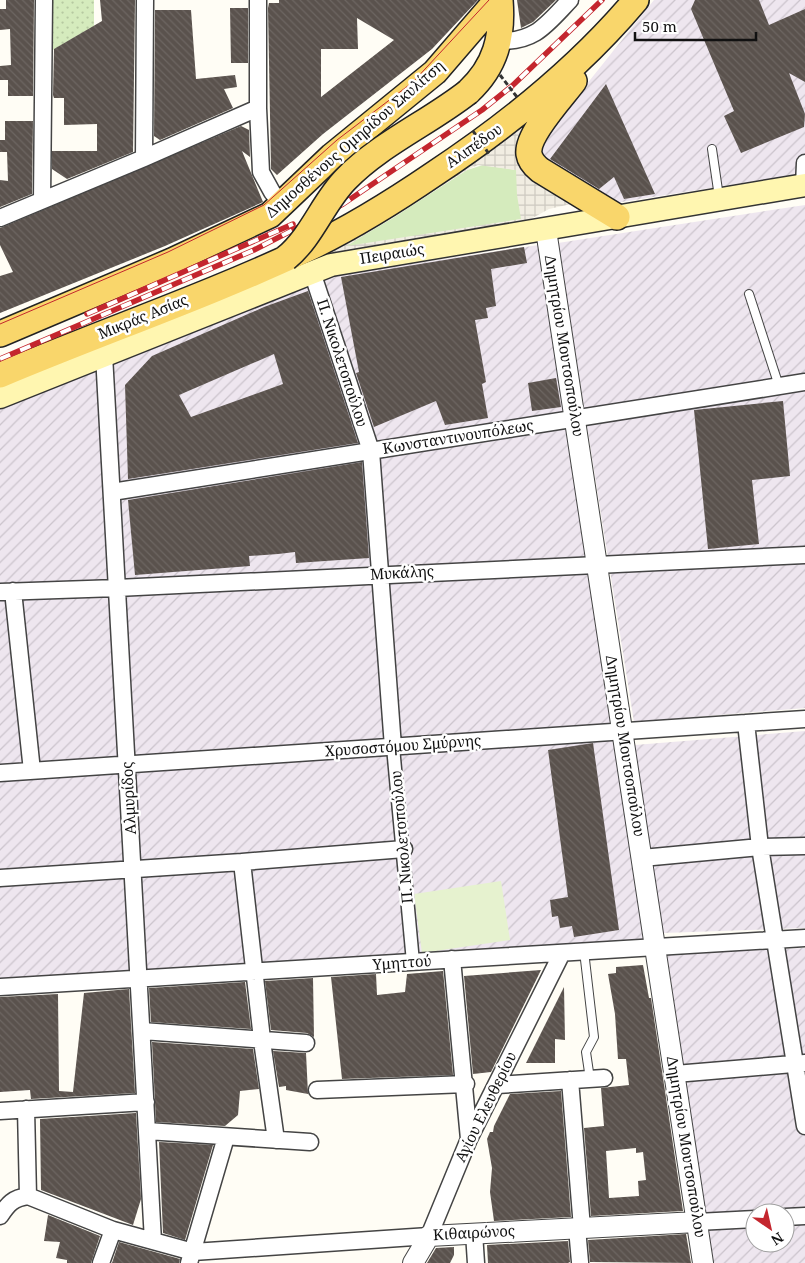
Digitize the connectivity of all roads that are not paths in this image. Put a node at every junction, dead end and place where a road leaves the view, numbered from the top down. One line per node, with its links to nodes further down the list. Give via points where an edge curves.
1 (44, 0): 13 (street)
2 (145, 0): 10 (street)
3 (258, 0): 8 (street)
4 (498, 0): 7 (main road, via 502,19); 15 (main road, Δημοσθένους Ομηρίδου Σκυλίτση, via 435,72 332,156)
5 (570, 0): 7 (street, via 532,36 517,42)
6 (633, 4): 16 (main road, via 536,132 529,150 530,160 535,166); 19 (main road, Αλιπέδου, bridge, via 542,95 500,129 382,208)
7 (499, 41): 19 (main road, bridge, via 490,67 468,92 355,170 336,190 299,246)
8 (258, 108): 10 (street); 15 (street, via 262,172)
9 (712, 149): 14 (lane)
10 (144, 158): 13 (street)
11 (805, 163): 12 (street)
12 (804, 185): 14 (main road, Πειραιώς)
13 (42, 200): 17 (street)
14 (720, 200): 16 (main road, Πειραιώς)
15 (283, 206): 22 (main road, Δημοσθένους Ομηρίδου Σκυλίτση, via 251,226)
16 (617, 217): 18 (main road, Πειραιώς)
17 (0, 218)
18 (546, 230): 20 (main road, Πειραιώς, via 352,261); 28 (street, Δημητρίου Μουτσοπούλου)
19 (286, 258): 24 (main road, Μικράς Ασίας)
20 (312, 272): 23 (main road, Πειραιώς); 29 (street, Π. Νικολετοπούλου)
21 (749, 294): 26 (lane)
22 (0, 334)
23 (104, 355): 27 (main road, Πειραιώς); 30 (street, Αλμυρίδος)
24 (0, 376)
25 (805, 382): 26 (street, Κωνσταντινουπόλεως)
26 (779, 386): 28 (street, Κωνσταντινουπόλεως)
27 (0, 397)
28 (575, 419): 29 (street, Κωνσταντινουπόλεως); 32 (street, Δημητρίου Μουτσοπούλου)
29 (371, 451): 30 (street, Κωνσταντινουπόλεως); 33 (street, Π. Νικολετοπούλου)
30 (112, 492): 34 (street, Αλμυρίδος)
31 (805, 555): 32 (street, Μυκάλης)
32 (597, 564): 33 (street, Μυκάλης); 38 (street, Δημητρίου Μουτσοπούλου)
33 (379, 574): 34 (street, Μυκάλης); 39 (street, Π. Νικολετοπούλου)
34 (117, 588): 35 (street, Μυκάλης); 40 (street, Αλμυρίδος)
35 (7, 592): 41 (street)
36 (805, 719): 37 (street, Χρυσοστόμου Σμύρνης)
37 (746, 723): 38 (street, Χρυσοστόμου Σμύρνης); 44 (street)
38 (622, 731): 39 (street, Χρυσοστόμου Σμύρνης); 46 (street, Δημητρίου Μουτσοπούλου)
39 (393, 747): 40 (street, Χρυσοστόμου Σμύρνης); 45 (street, Π. Νικολετοπούλου)
40 (127, 766): 41 (street, Χρυσοστόμου Σμύρνης); 48 (street, Αλμυρίδος)
41 (32, 771): 42 (street, Χρυσοστόμου Σμύρνης)
42 (0, 773)
43 (805, 846): 44 (street)
44 (760, 847): 46 (street); 51 (street)
45 (404, 849): 47 (street); 56 (street, Π. Νικολετοπούλου)
46 (642, 858): 52 (street, Δημητρίου Μουτσοπούλου)
47 (242, 862): 48 (street); 57 (street)
48 (133, 869): 49 (street); 58 (street, Αλμυρίδος)
49 (0, 878)
50 (805, 938): 51 (street, Υμηττού)
51 (774, 940): 52 (street, Υμηττού); 63 (street)
52 (655, 946): 53 (street, Υμηττού); 64 (street, Δημητρίου Μουτσοπούλου)
53 (584, 951): 54 (street, Υμηττού); 65 (lane, via 594,1037 586,1052)
54 (562, 953): 55 (street, Υμηττού); 68 (street, Αγίου Ελευθερίου)
55 (452, 960): 56 (street, Υμηττού); 67 (street)
56 (413, 962): 57 (street, Υμηττού)
57 (255, 972): 58 (street, Υμηττού); 61 (street)
58 (139, 979): 59 (street, Υμηττού); 60 (street, Αλμυρίδος)
59 (0, 987)
60 (142, 1031): 61 (street); 70 (street, Αλμυρίδος)
61 (262, 1040): 62 (street); 77 (street)
62 (306, 1044)
63 (800, 1064): 64 (street); 73 (street)
64 (675, 1074): 82 (street, Δημητρίου Μουτσοπούλου)
65 (597, 1079): 66 (street)
66 (570, 1080): 68 (street); 83 (street)
67 (466, 1084): 69 (street); 76 (street)
68 (496, 1085): 76 (street, Αγίου Ελευθερίου)
69 (317, 1090)
70 (146, 1102): 71 (street); 74 (street, Αλμυρίδος)
71 (26, 1109): 72 (street); 79 (street)
72 (0, 1111)
73 (805, 1126)
74 (147, 1131): 75 (street); 87 (street, Αλμυρίδος)
75 (226, 1136): 77 (street); 88 (street)
76 (470, 1139): 86 (street, Αγίου Ελευθερίου)
77 (276, 1140): 78 (street)
78 (310, 1142)
79 (28, 1196): 80 (street, via 17,1197); 84 (street, Κιθαιρώνος)
80 (0, 1216)
81 (745, 1220): 82 (street, Κιθαιρώνος)
82 (697, 1222): 83 (street, Κιθαιρώνος); 93 (street, Δημητρίου Μουτσοπούλου)
83 (580, 1228): 85 (street, Κιθαιρώνος); 89 (street)
84 (113, 1230): 87 (street, Κιθαιρώνος); 90 (street)
85 (474, 1233): 86 (street, Κιθαιρώνος); 92 (street)
86 (429, 1236): 88 (street, Κιθαιρώνος); 91 (street, Αγίου Ελευθερίου)
87 (153, 1241): 88 (street, Κιθαιρώνος)
88 (191, 1258)
89 (580, 1262)
90 (101, 1263)
91 (413, 1263)
92 (476, 1263)
93 (703, 1263)

